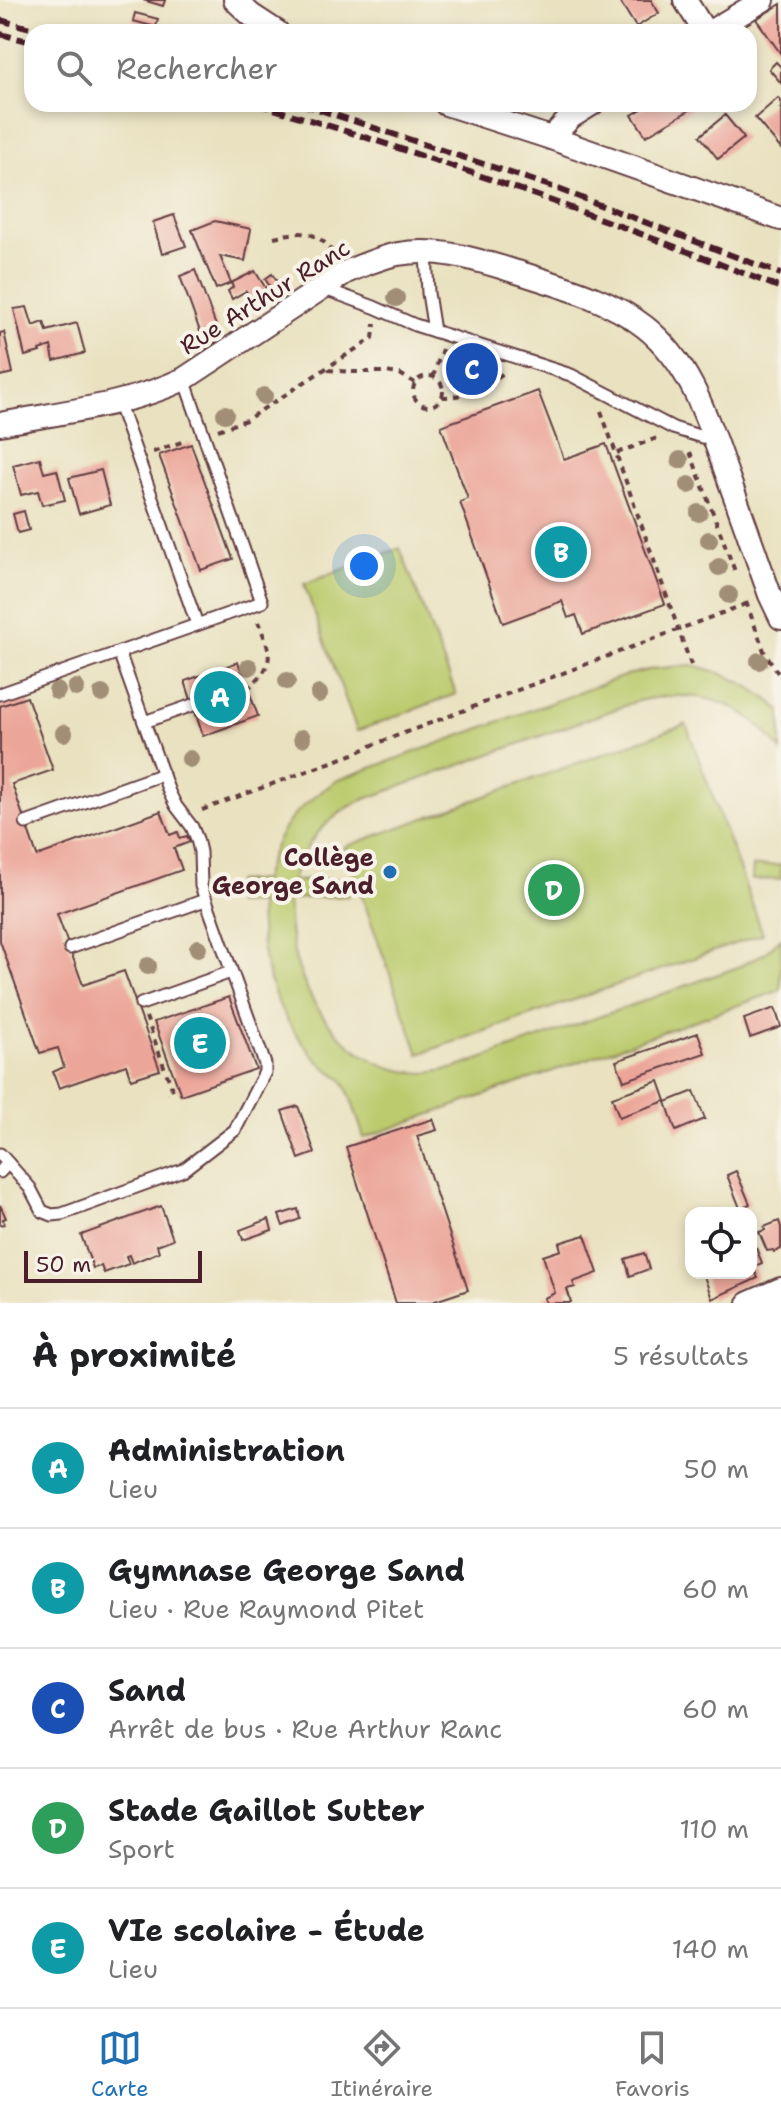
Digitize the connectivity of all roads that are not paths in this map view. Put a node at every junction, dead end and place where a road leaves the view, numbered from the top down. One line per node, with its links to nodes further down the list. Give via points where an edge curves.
1 (235, 0): 4 (street)
2 (685, 0): 5 (street)
3 (763, 0): 6 (street)
4 (265, 24)
5 (702, 24)
6 (721, 24)
7 (471, 112): 9 (street)
8 (579, 112): 9 (street)
9 (551, 138): 10 (street)
10 (781, 219)
11 (426, 252): 12 (street, Rue Arthur Ranc, via 396,254 346,272); 13 (lane); 17 (street, Rue Arthur Ranc, via 476,259 580,293 646,328 679,362)
12 (322, 288): 13 (lane); 14 (street, Rue Arthur Ranc)
13 (434, 331): 17 (lane, via 571,375 673,428)
14 (184, 379): 15 (street, Rue Arthur Ranc); 19 (lane, via 262,602)
15 (118, 402): 16 (street, Rue Arthur Ranc); 19 (lane)
16 (0, 424)
17 (715, 441): 18 (street, Rue Arthur Ranc)
18 (781, 618)
19 (197, 624): 20 (lane)
20 (119, 652): 21 (lane); 23 (lane)
21 (0, 694)
22 (193, 705): 23 (lane)
23 (144, 722): 24 (lane)
24 (163, 774): 25 (lane); 26 (lane, via 197,839)
25 (26, 823)
26 (205, 900): 27 (lane); 28 (lane)
27 (70, 948)
28 (231, 972): 29 (lane); 30 (lane, via 265,1064 235,1130 183,1170 62,1214 42,1211 30,1188)
29 (141, 1004)
30 (3, 1163)
31 (781, 1289): 32 (street)
32 (749, 1303)

